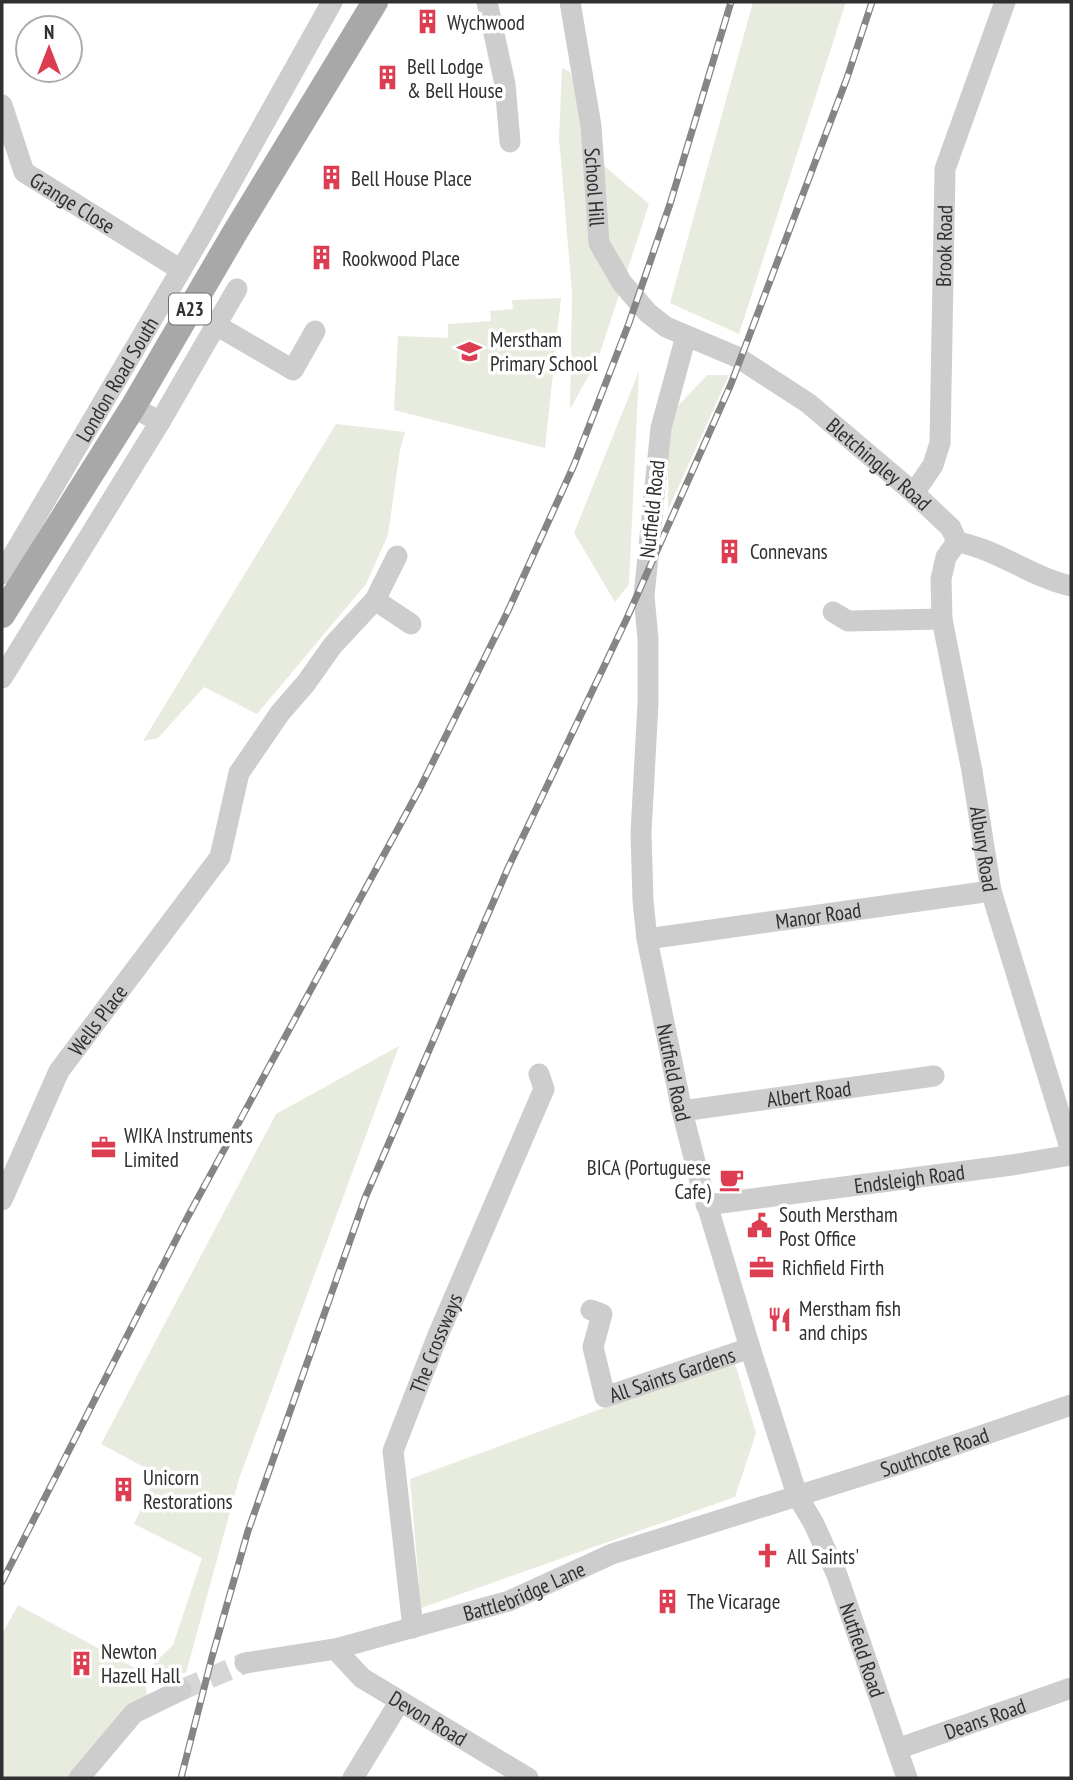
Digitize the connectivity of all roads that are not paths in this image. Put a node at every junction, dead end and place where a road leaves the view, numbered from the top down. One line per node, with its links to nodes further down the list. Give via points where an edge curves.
1 (332, 2): 8 (street, London Road South)
2 (375, 2): 14 (main road, London Road South / A23)
3 (487, 2): 7 (street, via 505,84)
4 (570, 2): 12 (street, School Hill, via 592,126 599,243 622,283 648,313)
5 (1005, 2): 17 (street, Brook Road, via 945,169 940,443 933,465)
6 (2, 105): 8 (street, Grange Close, via 24,172)
7 (510, 142)
8 (181, 270): 13 (street, London Road South)
9 (237, 289): 10 (street)
10 (216, 325): 11 (street, via 293,370); 16 (street)
11 (315, 331)
12 (686, 336): 17 (street, Bletchingley Road, via 737,357 808,403); 30 (street, Nutfield Road, via 661,428 643,596 648,703 641,833)
13 (129, 360): 14 (street); 18 (street, London Road South)
14 (153, 373): 15 (main road, London Road South / A23)
15 (133, 407): 16 (street, London Road South); 25 (main road, London Road South / A23)
16 (160, 422): 28 (street)
17 (914, 493): 19 (street, Bletchingley Road, via 951,528)
18 (11, 540): 21 (street, London Road South)
19 (957, 542): 22 (street, via 976,545 1050,581); 26 (street, Albury Road, via 946,557 941,579)
20 (397, 556): 23 (street)
21 (2, 574)
22 (1071, 586)
23 (375, 600): 27 (street); 35 (street, Wells Place, via 333,645 239,773 220,857 59,1071)
24 (833, 612): 26 (street, via 848,621)
25 (2, 615)
26 (942, 619): 29 (street, Albury Road)
27 (411, 624)
28 (2, 678)
29 (991, 891): 30 (street, Manor Road); 34 (street, Albury Road)
30 (647, 939): 33 (street, Nutfield Road)
31 (540, 1074): 41 (street, The Crossways, via 544,1089 393,1451)
32 (934, 1076): 33 (street, Albert Road)
33 (682, 1111): 36 (street, Nutfield Road)
34 (1071, 1153): 36 (street, Endsleigh Road, via 1012,1165)
35 (2, 1200)
36 (706, 1205): 38 (street, Nutfield Road)
37 (591, 1310): 38 (street, All Saints Gardens, via 602,1314 593,1347 605,1397)
38 (750, 1348): 40 (street, Nutfield Road)
39 (1071, 1405): 40 (street, Southcote Road)
40 (797, 1495): 41 (street, Battlebridge Lane, via 612,1554 509,1601); 47 (street, Nutfield Road, via 837,1575)
41 (413, 1628): 42 (street, Battlebridge Lane)
42 (335, 1649): 43 (street, Battlebridge Lane); 46 (street, Devon Road, via 362,1678)
43 (245, 1663)
44 (1071, 1688): 47 (street, Deans Road)
45 (181, 1690): 48 (street, via 134,1713)
46 (400, 1701): 49 (street); 50 (street, Devon Road)
47 (897, 1749): 51 (street, Nutfield Road)
48 (79, 1778)
49 (353, 1778)
50 (528, 1778)
51 (907, 1778)

